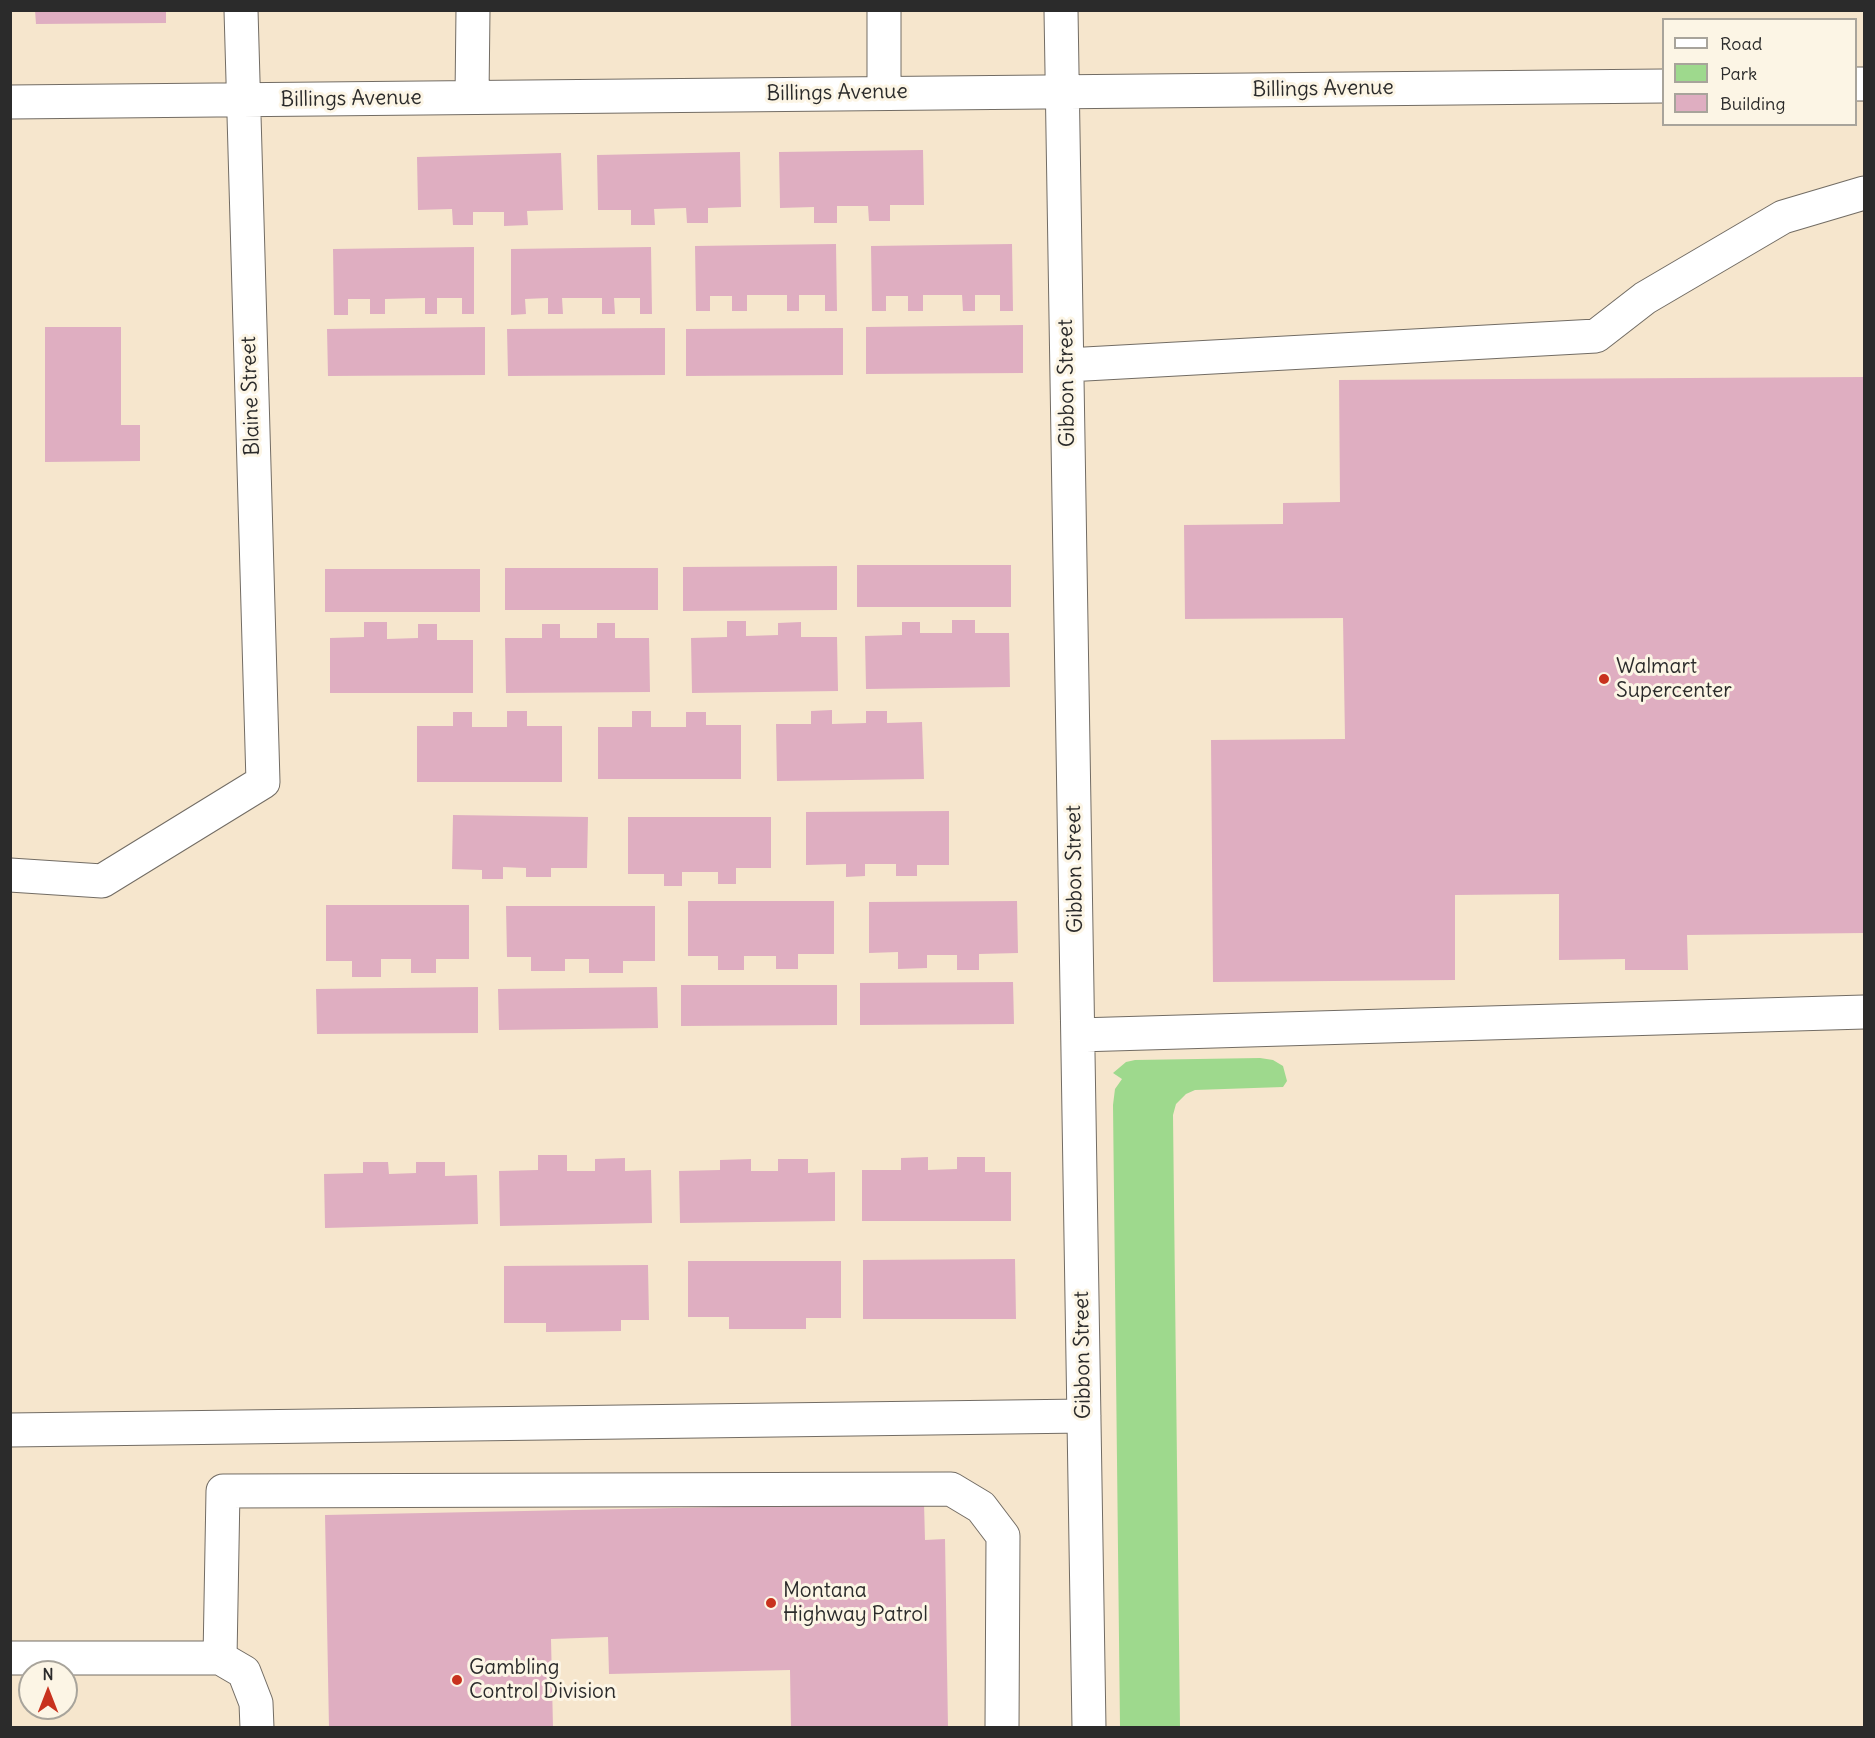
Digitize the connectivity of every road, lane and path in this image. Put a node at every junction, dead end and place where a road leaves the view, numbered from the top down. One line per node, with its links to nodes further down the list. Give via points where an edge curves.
1 (241, 10): 9 (street, Blaine Street)
2 (473, 10): 8 (street)
3 (884, 10): 7 (street)
4 (1061, 10): 6 (street, Gibbon Street)
5 (1662, 86): 6 (street, Billings Avenue)
6 (1063, 92): 7 (street, Billings Avenue); 12 (street, Gibbon Street)
7 (884, 93): 8 (street, Billings Avenue)
8 (472, 97): 9 (street, Billings Avenue)
9 (242, 100): 10 (street, Billings Avenue); 13 (street, Blaine Street, via 263,782 102,881)
10 (10, 102)
11 (1864, 193): 12 (street, via 1783,217 1644,298 1596,336)
12 (1067, 365): 15 (street, Gibbon Street)
13 (10, 875)
14 (1864, 1012): 15 (street)
15 (1078, 1035): 16 (street, Gibbon Street)
16 (1084, 1416): 17 (street); 22 (street, Gibbon Street)
17 (10, 1430)
18 (10, 1658): 19 (street)
19 (220, 1658): 20 (street, via 244,1672 256,1703); 21 (street, via 223,1491 951,1489 981,1507 1003,1536)
20 (257, 1728)
21 (1002, 1728)
22 (1089, 1728)

